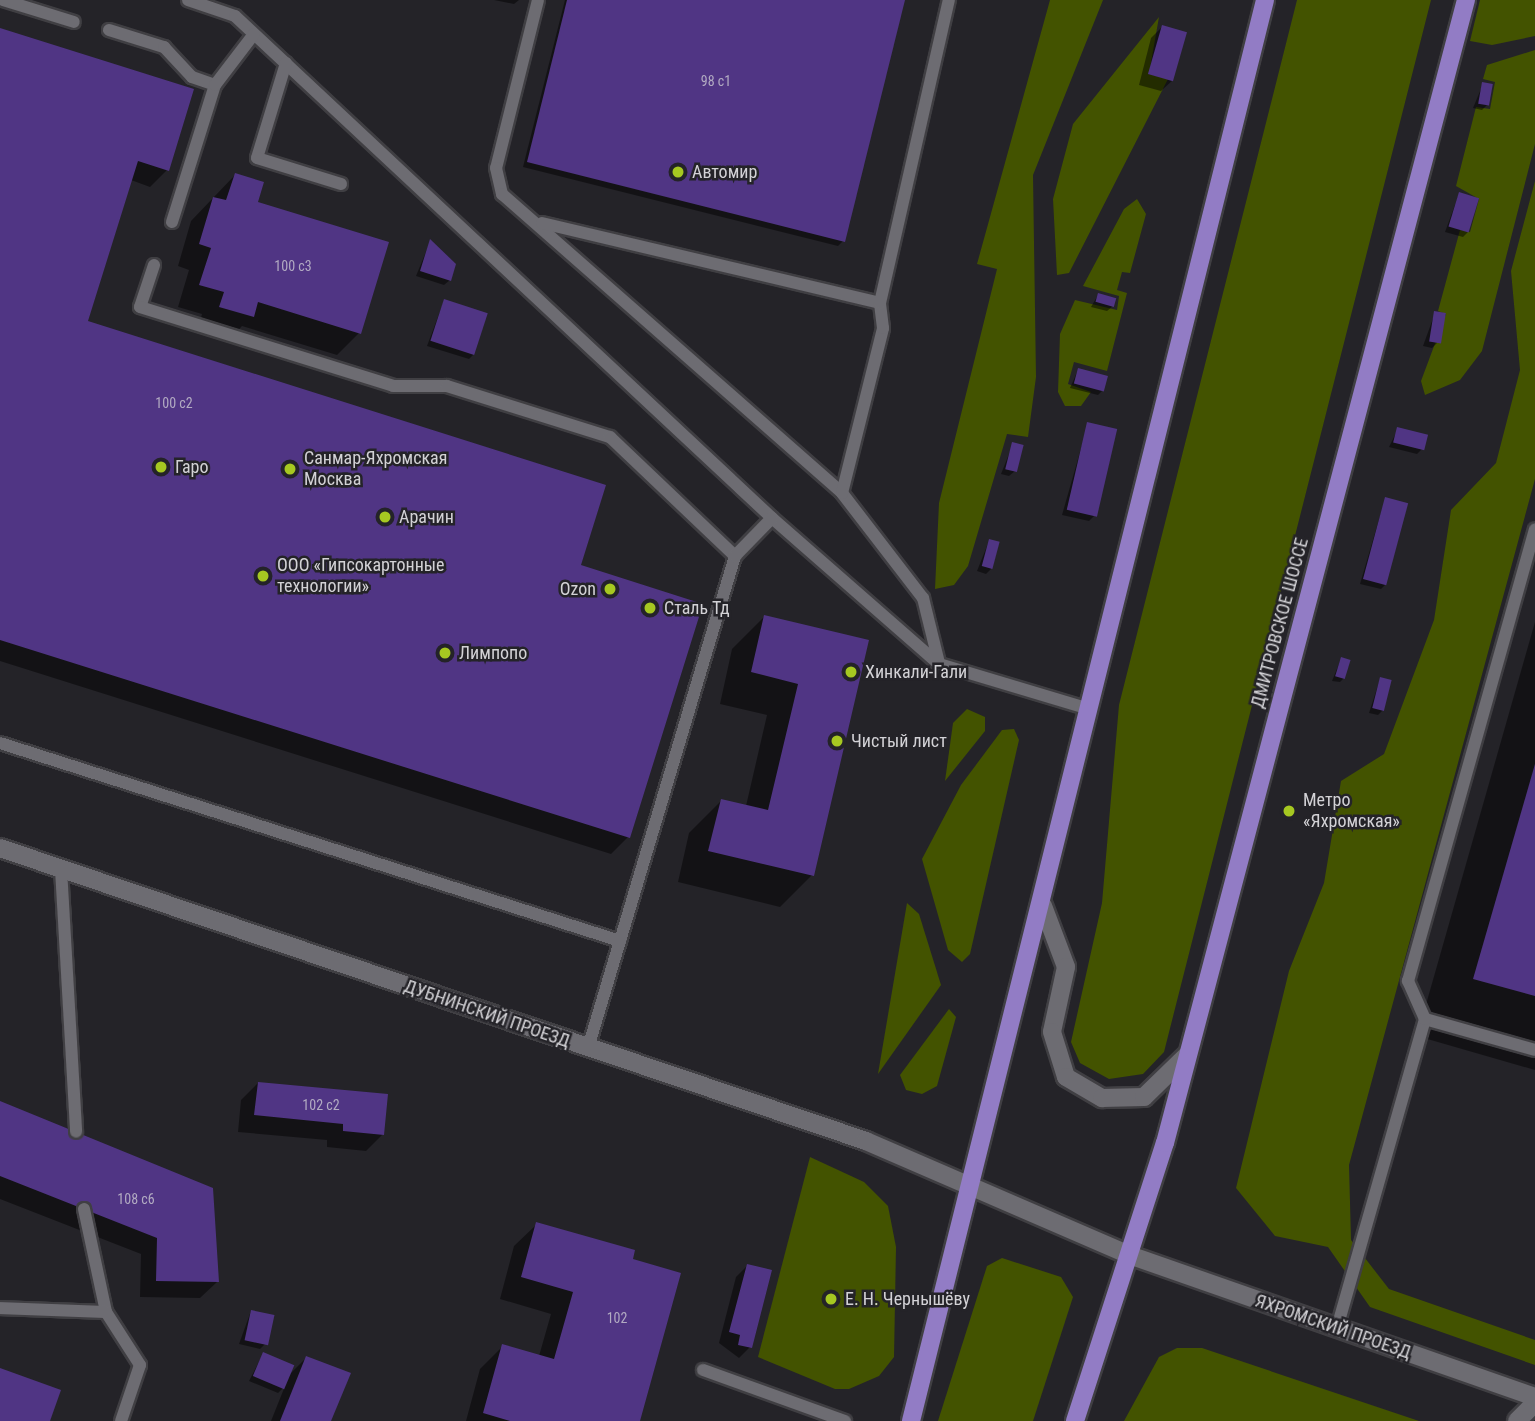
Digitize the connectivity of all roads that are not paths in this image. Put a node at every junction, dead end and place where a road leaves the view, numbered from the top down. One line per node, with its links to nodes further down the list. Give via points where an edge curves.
1 (3, 0): 7 (lane)
2 (188, 0): 9 (lane, via 235,16)
3 (538, 0): 14 (lane, via 496,168 502,194)
4 (949, 0): 16 (lane)
5 (1265, 0): 22 (main road)
6 (1466, 0): 31 (main road, ДМИТРОВСКОЕ ШОССЕ)
7 (75, 22)
8 (109, 30): 11 (lane, via 163,47 192,78)
9 (254, 34): 10 (lane); 11 (lane)
10 (286, 63): 12 (lane, via 257,158); 18 (lane)
11 (215, 85): 13 (lane)
12 (341, 184)
13 (172, 222)
14 (538, 222): 16 (lane); 17 (lane)
15 (153, 265): 20 (lane, via 140,307 393,386 447,386 610,437)
16 (880, 303): 17 (lane, via 883,328)
17 (842, 494): 21 (lane, via 923,598)
18 (772, 518): 20 (lane); 21 (lane)
19 (1535, 530): 28 (lane, via 1408,981)
20 (735, 556): 27 (lane)
21 (939, 664): 22 (lane)
22 (1089, 709): 26 (main road)
23 (0, 743): 27 (lane)
24 (0, 848): 25 (street, ДУБНИНСКИЙ ПРОЕЗД)
25 (61, 869): 29 (street, ДУБНИНСКИЙ ПРОЕЗД); 32 (lane)
26 (1043, 906): 31 (street, via 1066,967 1052,1032 1066,1077 1102,1098 1144,1097); 33 (main road)
27 (620, 941): 29 (lane)
28 (1426, 1019): 30 (lane); 38 (lane)
29 (588, 1048): 33 (street, ДУБНИНСКИЙ ПРОЕЗД)
30 (1535, 1050)
31 (1188, 1054): 35 (main road, ДМИТРОВСКОЕ ШОССЕ)
32 (76, 1132)
33 (973, 1182): 35 (street); 44 (main road)
34 (84, 1209): 37 (lane)
35 (1132, 1256): 38 (street, ЯХРОМСКИЙ ПРОЕЗД); 45 (main road, ДМИТРОВСКОЕ ШОССЕ)
36 (0, 1308): 37 (lane)
37 (106, 1312): 42 (lane, via 140,1365)
38 (1337, 1328): 40 (street, ЯХРОМСКИЙ ПРОЕЗД)
39 (703, 1370): 43 (lane)
40 (1535, 1397)
41 (1535, 1404): 46 (street)
42 (121, 1421)
43 (845, 1421)
44 (911, 1421)
45 (1075, 1421)
46 (1517, 1421)

